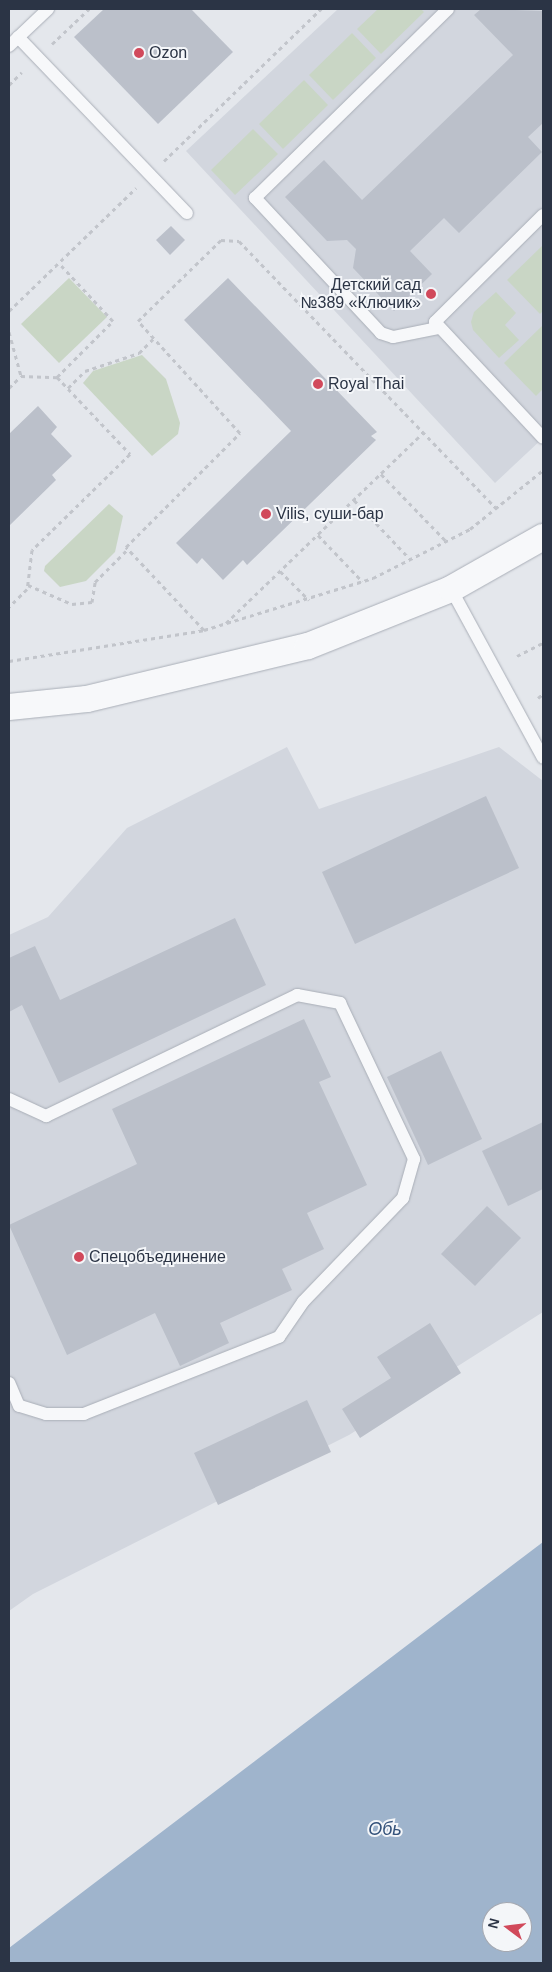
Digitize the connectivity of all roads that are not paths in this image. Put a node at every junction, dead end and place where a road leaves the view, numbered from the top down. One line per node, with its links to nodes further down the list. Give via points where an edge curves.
1 (48, 9): 3 (lane)
2 (448, 9): 6 (lane, via 255,198 381,333 393,337)
3 (13, 42): 4 (lane)
4 (187, 212)
5 (543, 214): 6 (lane, via 438,316)
6 (438, 328): 7 (lane)
7 (543, 438)
8 (543, 537): 9 (street)
9 (451, 588): 10 (street, via 308,646 203,674 87,699); 11 (lane)
10 (9, 707)
11 (543, 757)
12 (9, 1098): 13 (lane, via 46,1116 297,995 340,1003 414,1159 403,1198 303,1302 278,1337 84,1414 46,1414 19,1406)
13 (9, 1384)

